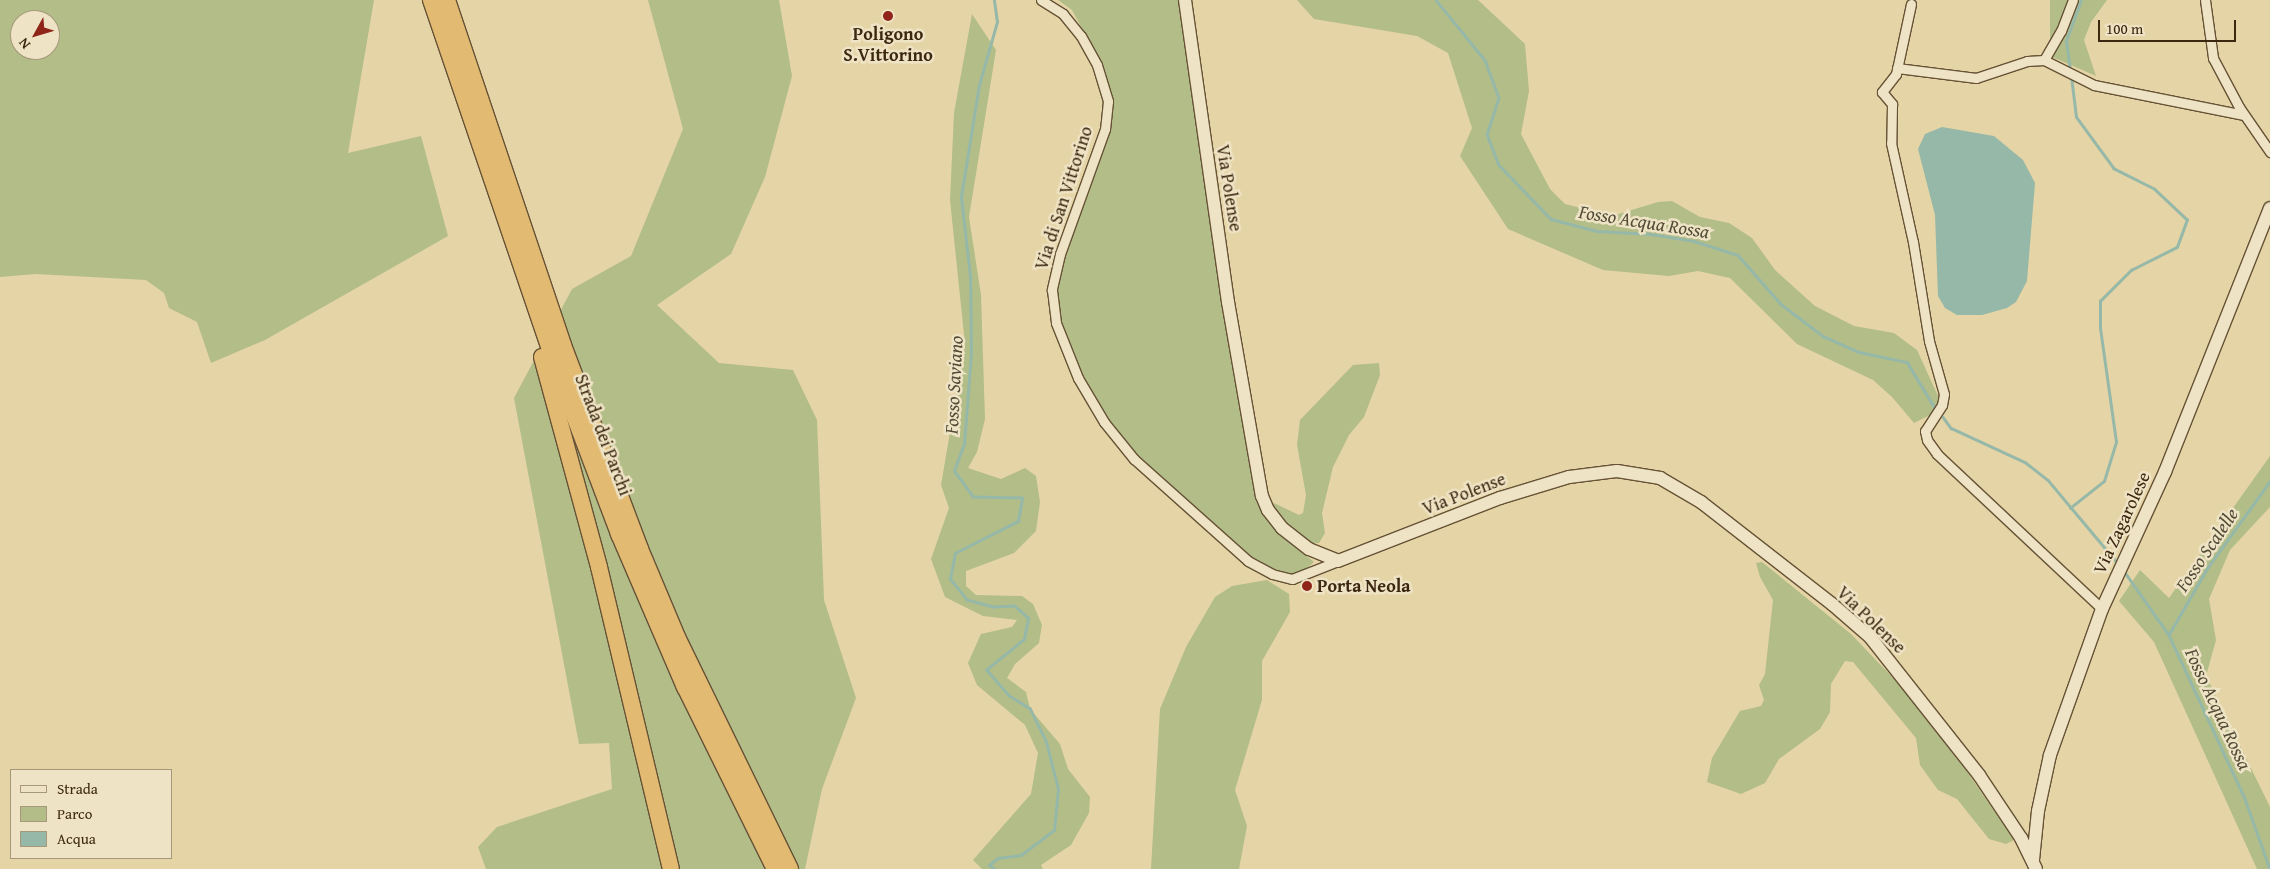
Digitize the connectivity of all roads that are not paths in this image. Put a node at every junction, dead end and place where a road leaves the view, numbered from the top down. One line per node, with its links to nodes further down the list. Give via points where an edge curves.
1 (430, 0): 13 (highway, Strada dei Parchi)
2 (447, 0): 16 (highway, Strada dei Parchi, via 586,409)
3 (1041, 0): 14 (street, Via di San Vittorino, via 1063,14 1081,36 1101,76 1108,101 1105,128 1060,254 1052,290 1056,323 1078,378 1104,422 1134,459 1248,561 1272,574 1292,579)
4 (1185, 0): 14 (street, Via Polense, via 1228,302 1263,500 1270,514 1287,532 1309,549)
5 (2072, 0): 8 (street, via 2062,31)
6 (2205, 0): 10 (street, via 2213,58)
7 (1911, 4): 9 (street)
8 (2044, 60): 9 (street, via 2027,61 1976,78); 10 (street, via 2094,85)
9 (1897, 68): 15 (street, via 1882,92 1892,104 1891,143 1916,257 1928,341 1944,394 1942,405 1926,431 1926,440)
10 (2244, 115): 11 (street)
11 (2270, 152)
12 (2270, 208): 15 (street, Via Zagarolese, via 2165,472)
13 (509, 234): 16 (highway, Strada dei Parchi, via 622,541); 18 (highway, via 599,566)
14 (1338, 561): 17 (street, Via Polense, via 1500,498 1569,477 1617,471 1660,478 1700,502 1870,637 1979,775)
15 (2102, 609): 17 (street, Via Zagarolese, via 2050,755 2038,811)
16 (724, 752): 19 (highway, Strada dei Parchi); 20 (highway, Strada dei Parchi)
17 (2035, 865)
18 (670, 869)
19 (775, 869)
20 (790, 869)

